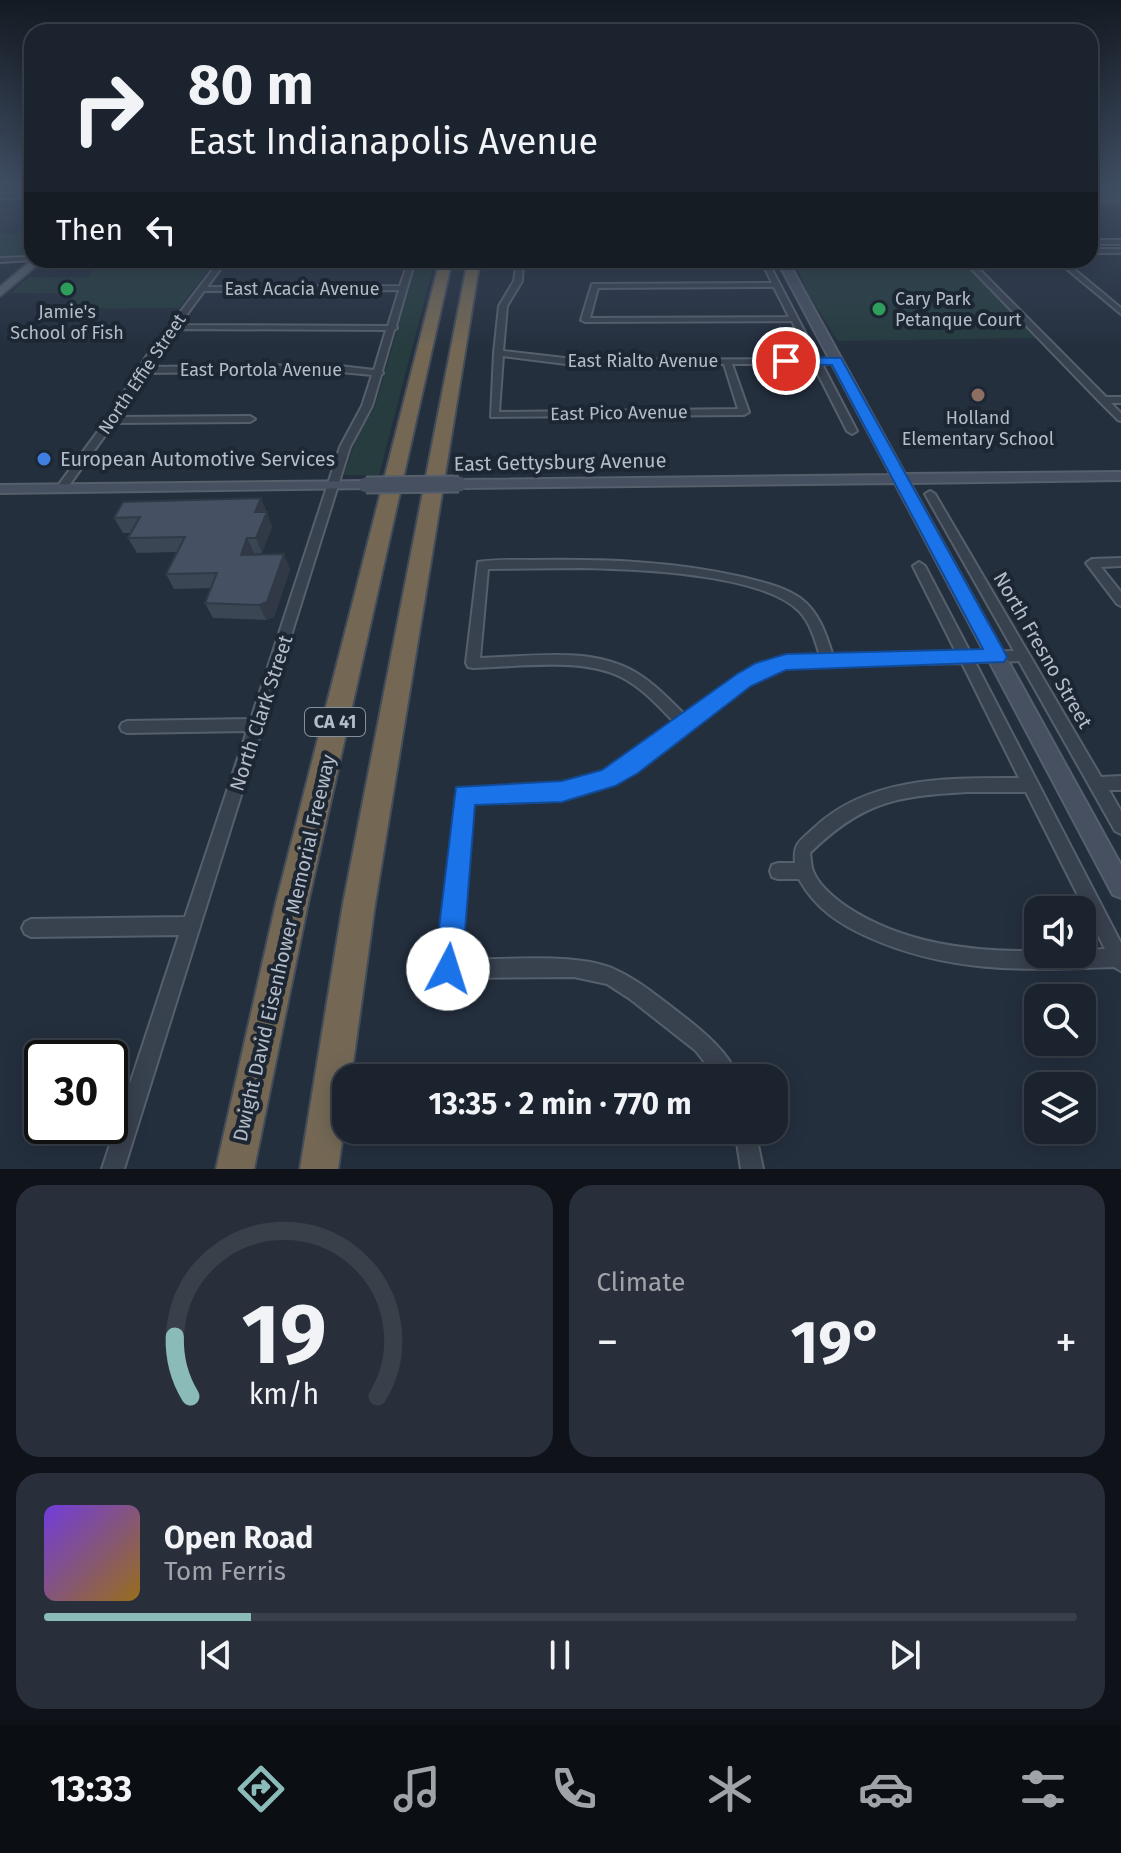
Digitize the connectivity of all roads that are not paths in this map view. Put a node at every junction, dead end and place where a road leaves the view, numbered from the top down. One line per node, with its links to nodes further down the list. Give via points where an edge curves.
1 (1098, 242): 2 (street)
2 (1121, 242)
3 (1098, 251): 4 (street)
4 (1121, 251)
5 (24, 258): 6 (street)
6 (0, 260)
7 (24, 263): 19 (main road)
8 (29, 268): 24 (main road)
9 (218, 268): 23 (street, North Effie Street)
10 (409, 268): 22 (street, North Clark Street)
11 (443, 268): 70 (highway, Dwight David Eisenhower Memorial Freeway / CA 41, via 292,903)
12 (473, 268): 21 (highway, CA 41)
13 (477, 268): 21 (highway)
14 (519, 268): 29 (street, via 503,306)
15 (768, 268): 20 (street)
16 (786, 268): 31 (street, North Fresno Street)
17 (974, 268): 35 (street)
18 (1069, 268): 25 (street)
19 (0, 281)
20 (776, 285): 26 (street); 26 (street, via 595,286 585,320)
21 (469, 287): 71 (highway, CA 41, via 359,904)
22 (403, 288): 23 (street, East Acacia Avenue); 28 (street, North Clark Street)
23 (201, 289): 27 (street, North Effie Street)
24 (0, 293)
25 (1121, 312)
26 (794, 319): 30 (street)
27 (173, 327): 28 (street); 33 (street, North Effie Street)
28 (393, 328): 34 (street, North Clark Street)
29 (498, 353): 32 (street, East Rialto Avenue, via 582,363); 32 (street, East Pico Avenue, via 494,415 744,412)
30 (816, 361): 31 (street, East Rialto Avenue); 32 (street, East Rialto Avenue); 40 (street)
31 (837, 361): 42 (street, North Fresno Street)
32 (727, 362)
33 (143, 370): 34 (street, East Portola Avenue, via 331,368); 39 (street, North Effie Street)
34 (379, 373): 43 (street, North Clark Street, via 347,440)
35 (1103, 400): 36 (street); 37 (street)
36 (1121, 400)
37 (1121, 418)
38 (250, 419): 39 (street)
39 (111, 420): 45 (street, North Effie Street)
40 (852, 431)
41 (1121, 476): 42 (street, East Gettysburg Avenue)
42 (898, 479): 43 (street, East Gettysburg Avenue, bridge); 52 (street, North Fresno Street)
43 (334, 485): 45 (street, East Gettysburg Avenue); 55 (street, North Clark Street)
44 (0, 489): 45 (street, East Gettysburg Avenue)
45 (61, 489)
46 (930, 494): 50 (street, North Fresno Street)
47 (1121, 562): 49 (street, via 1092,563)
48 (919, 566): 51 (street)
49 (1121, 601)
50 (1023, 656): 52 (street); 58 (street, North Fresno Street)
51 (965, 657): 52 (street); 53 (street); 59 (street)
52 (997, 657): 63 (street, North Fresno Street)
53 (828, 659): 54 (street, via 763,669); 54 (street, via 818,628 799,603 708,572 629,563 482,565 473,663 598,664 641,683)
54 (685, 724): 67 (street, via 630,766 585,787 464,795 448,969 574,968 610,976 703,1044)
55 (257, 725): 56 (street); 64 (street, North Clark Street)
56 (127, 727)
57 (1121, 783): 58 (street)
58 (1096, 784): 60 (street, North Fresno Street)
59 (1031, 785): 62 (street, via 890,792 823,826 802,850); 66 (street)
60 (1121, 826)
61 (778, 871): 62 (street)
62 (804, 871): 66 (street, via 815,894 899,944 952,957 1001,961)
63 (1121, 887)
64 (192, 926): 65 (street); 69 (street, North Clark Street)
65 (31, 928)
66 (1120, 960)
67 (718, 1064)
68 (748, 1144): 72 (street)
69 (113, 1169)
70 (235, 1169)
71 (319, 1169)
72 (752, 1169)

